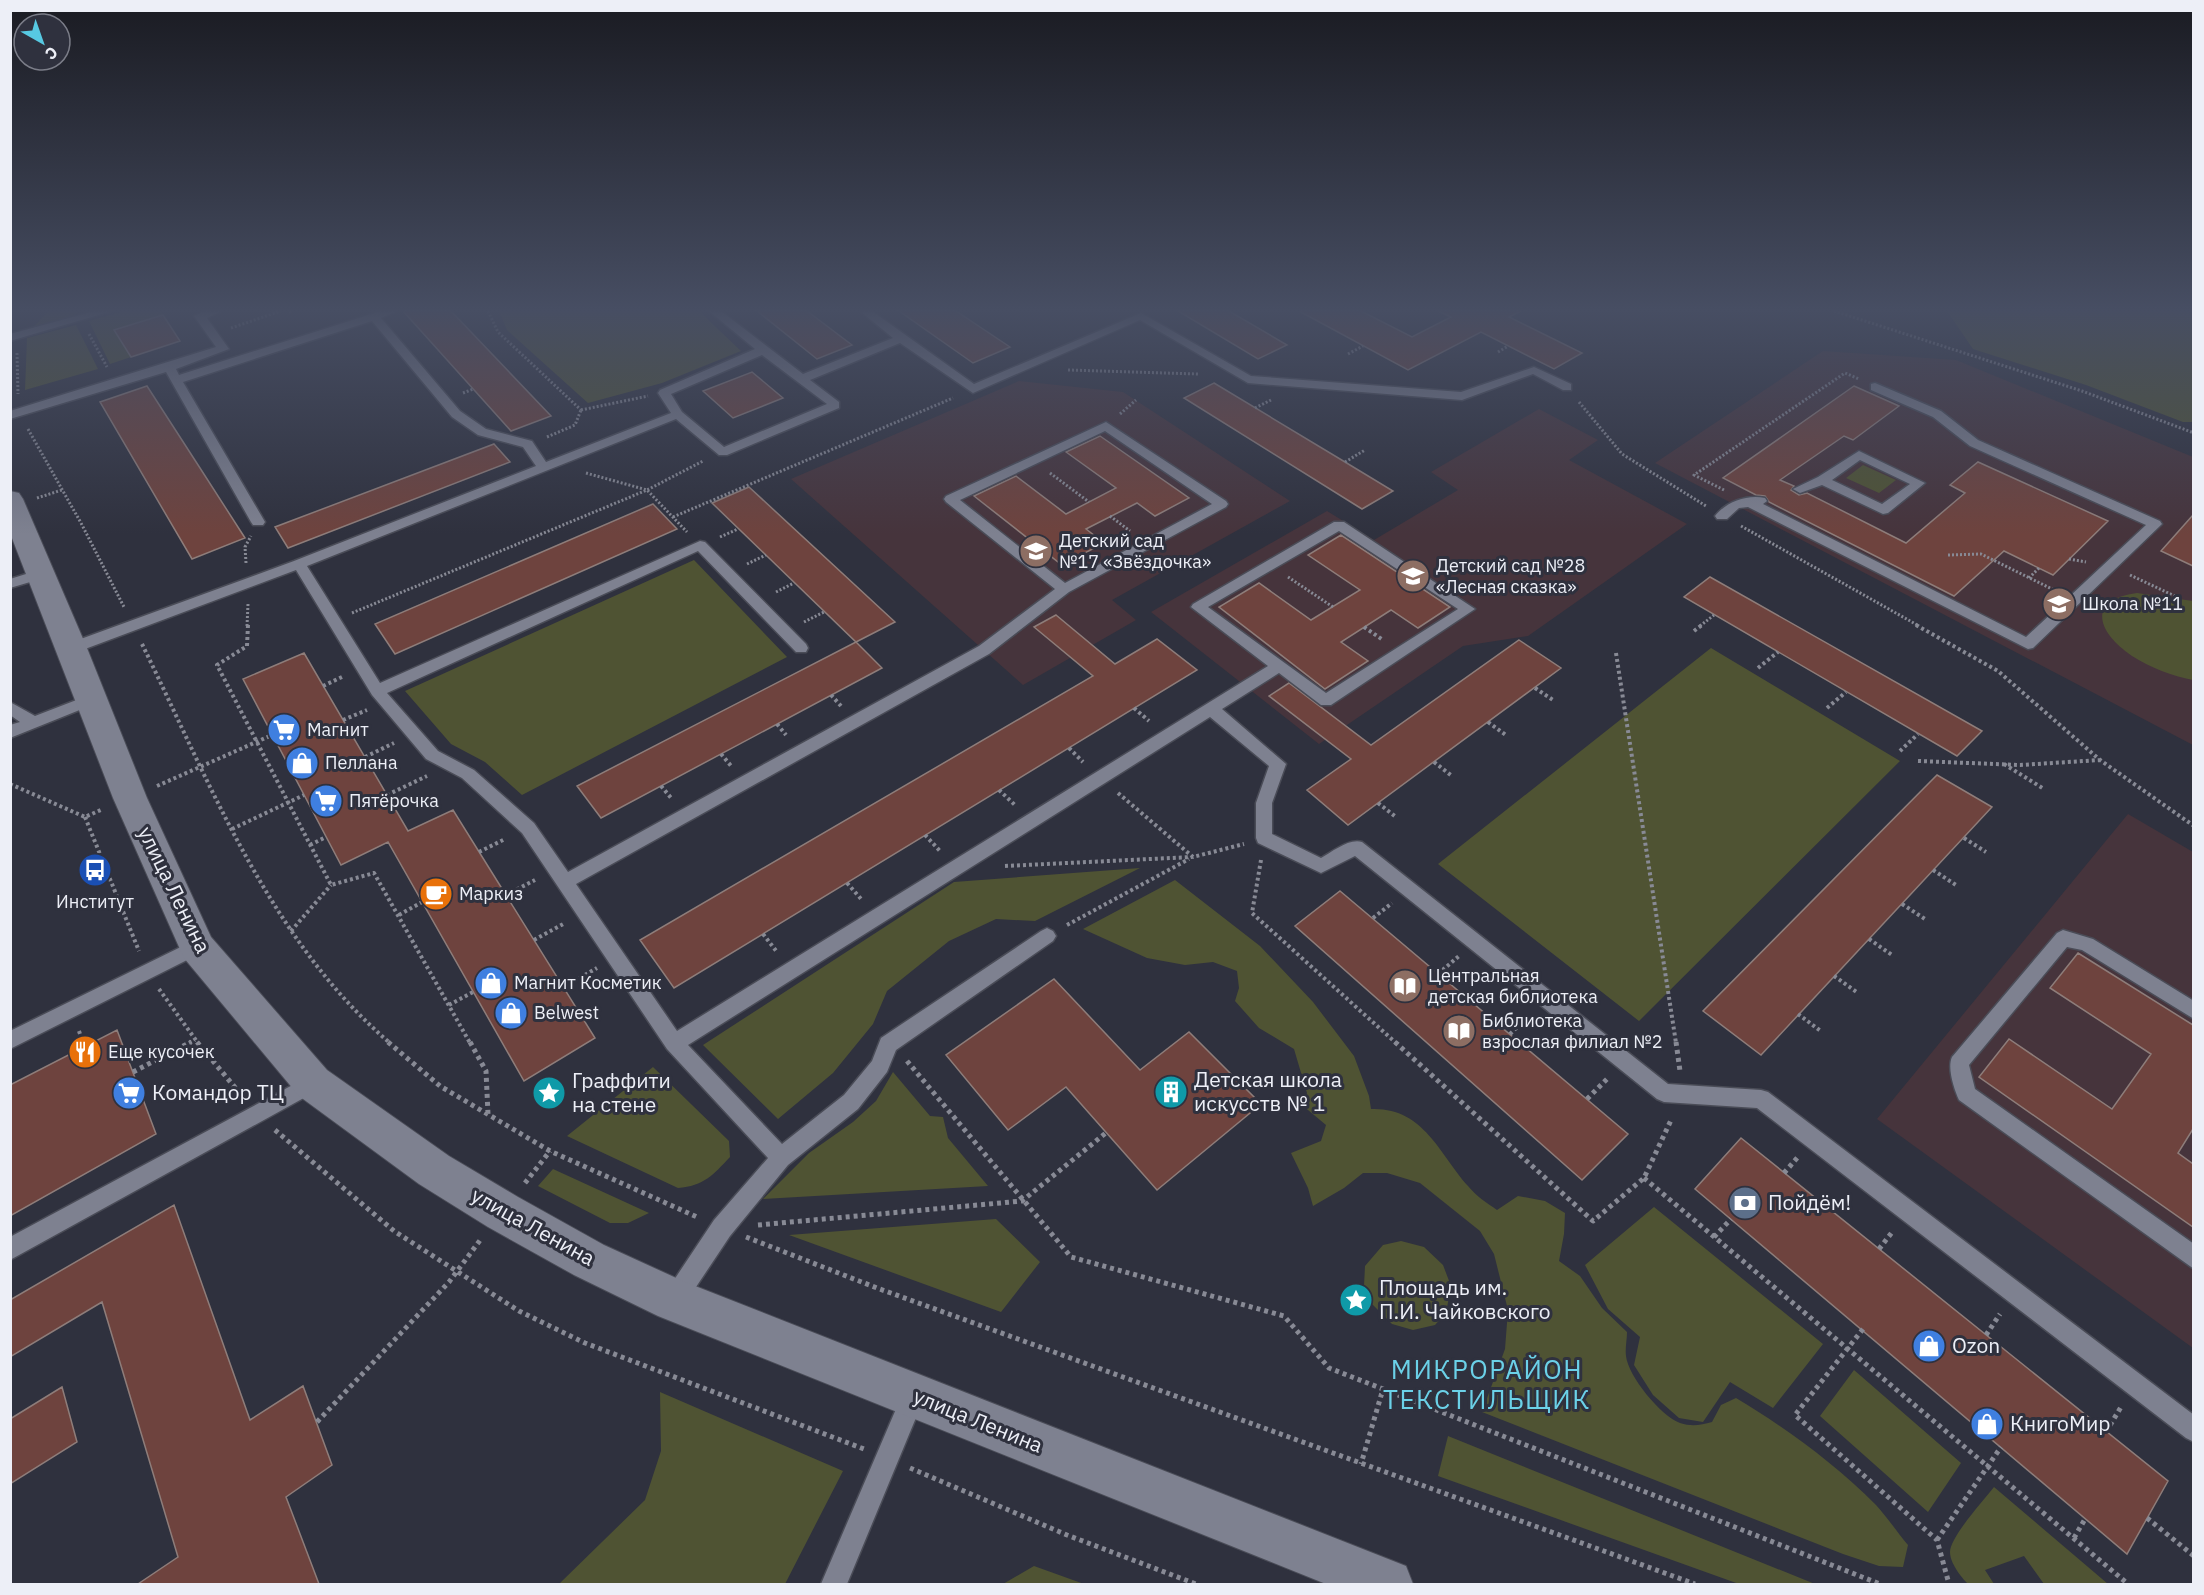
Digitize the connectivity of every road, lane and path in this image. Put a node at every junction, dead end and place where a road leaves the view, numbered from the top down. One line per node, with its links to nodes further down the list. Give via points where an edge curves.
1 (14, 385): 21 (path)
2 (108, 385): 21 (lane)
3 (179, 385): 39 (lane)
4 (432, 385): 24 (lane, via 456,414 482,432)
5 (555, 385): 20 (path)
6 (682, 385): 19 (lane)
7 (810, 385): 26 (lane, via 835,405)
8 (967, 385): 18 (lane)
9 (983, 385): 18 (lane)
10 (1328, 385): 11 (lane, via 1462,396)
11 (1491, 385)
12 (1564, 385): 16 (lane)
13 (1828, 385): 36 (path, via 1694,475)
14 (1871, 385): 17 (path)
15 (2065, 385): 23 (path)
16 (1567, 387): 37 (path, via 1622,454)
17 (1875, 387): 49 (lane, via 1937,414 1974,443 2155,524)
18 (973, 390): 38 (path)
19 (664, 393): 20 (path); 22 (lane)
20 (581, 410): 24 (path, via 575,425)
21 (15, 414): 53 (path, via 81,524)
22 (678, 414): 26 (lane); 29 (lane)
23 (2193, 433)
24 (528, 444): 29 (lane)
25 (1365, 450): 28 (path)
26 (723, 452): 32 (path)
27 (1032, 460): 35 (path); 48 (lane, via 951,499); 48 (lane, via 1106,426 1221,504)
28 (1345, 462)
29 (548, 466): 32 (path); 42 (lane)
30 (1823, 480): 30 (lane, via 1883,510 1919,483 1859,455); 31 (lane)
31 (1800, 489)
32 (647, 490): 38 (path); 52 (path)
33 (10, 499): 46 (street, улица Ленина)
34 (1767, 500): 36 (lane)
35 (1089, 502)
36 (1750, 503): 37 (lane, via 1735,505); 49 (lane, via 2028,644)
37 (1722, 516): 80 (path, via 1998,671)
38 (673, 517): 40 (path)
39 (258, 522): 47 (path, via 245,547)
40 (700, 545): 56 (lane); 62 (lane)
41 (1948, 555): 45 (path, via 1981,554)
42 (299, 564): 47 (lane); 52 (lane)
43 (1270, 564): 50 (path); 59 (lane, via 1198,607); 59 (lane, via 1339,525 1468,609 1326,701)
44 (2039, 568): 45 (path)
45 (2029, 578): 49 (path)
46 (26, 579): 55 (street, улица Ленина)
47 (248, 583): 53 (lane); 76 (path, via 247,646 217,665)
48 (1064, 589): 105 (lane, via 984,650)
49 (2075, 600)
50 (1334, 607)
51 (1714, 615): 54 (path)
52 (334, 620): 62 (lane)
53 (133, 625): 55 (lane); 85 (path)
54 (1695, 631)
55 (72, 648): 64 (street, улица Ленина)
56 (801, 648)
57 (1616, 652): 136 (path)
58 (1778, 652): 60 (path)
59 (1279, 666): 68 (lane)
60 (1758, 668)
61 (1535, 688): 65 (path)
62 (377, 691): 72 (lane)
63 (1846, 692): 67 (path)
64 (92, 699): 70 (lane); 118 (street, улица Ленина, via 130,798)
65 (1553, 700)
66 (10, 707): 70 (lane)
67 (1827, 708)
68 (1211, 709): 87 (lane); 98 (lane, via 1278,764 1264,803)
69 (1488, 722): 75 (path)
70 (34, 723): 71 (lane)
71 (10, 732)
72 (414, 734): 79 (path); 84 (lane, via 432,755)
73 (1918, 734): 78 (path)
74 (272, 735): 76 (path)
75 (1506, 735)
76 (256, 742): 85 (path); 91 (path)
77 (1068, 748): 87 (path)
78 (1900, 751)
79 (365, 757)
80 (2100, 760): 83 (path); 95 (path)
81 (1918, 761): 83 (path)
82 (1434, 762): 86 (path)
83 (2004, 764): 88 (path)
84 (450, 765): 90 (path); 105 (lane, via 468,774 528,828)
85 (202, 766): 96 (path)
86 (1452, 776)
87 (1101, 777): 102 (path); 103 (lane)
88 (2044, 789)
89 (304, 795): 91 (path)
90 (387, 795)
91 (288, 803): 96 (path); 100 (path)
92 (1378, 803): 94 (path)
93 (85, 817): 121 (path)
94 (1396, 817)
95 (2193, 826)
96 (232, 829): 114 (path, via 260,884)
97 (326, 837): 100 (path)
98 (1264, 838): 102 (path); 136 (lane, via 1321,866 1356,847 1664,1092); 141 (path, via 1252,913 1593,1221)
99 (1964, 838): 101 (path)
100 (310, 845): 106 (path)
101 (1986, 852)
102 (1193, 857): 103 (path); 115 (path)
103 (956, 868): 132 (lane)
104 (1933, 870): 107 (path)
105 (560, 875): 108 (path); 111 (lane)
106 (331, 885): 112 (path, via 374,873); 114 (path)
107 (1956, 885)
108 (506, 895)
109 (422, 903): 112 (path)
110 (1902, 904): 113 (path)
111 (584, 912): 117 (path); 120 (lane)
112 (399, 915): 126 (path)
113 (1925, 919)
114 (291, 931): 138 (path, via 357,1015 440,1086)
115 (1047, 936): 140 (lane, via 888,1044 880,1066 851,1102)
116 (1869, 939): 119 (path)
117 (534, 940)
118 (197, 947): 121 (lane); 135 (street, улица Ленина)
119 (1892, 955)
120 (616, 957): 123 (path); 132 (lane)
121 (148, 973): 130 (path); 131 (lane)
122 (1834, 976): 125 (path)
123 (564, 987)
124 (473, 992): 126 (path)
125 (1858, 993)
126 (449, 1005): 138 (path, via 486,1071)
127 (2193, 1011): 147 (lane, via 2087,944 2063,938 1959,1063 1966,1094)
128 (1798, 1014): 129 (path)
129 (1822, 1032)
130 (195, 1040): 134 (path); 137 (path)
131 (10, 1041)
132 (674, 1043): 140 (lane)
133 (905, 1059): 142 (path)
134 (133, 1072)
135 (313, 1083): 137 (lane); 149 (street, улица Ленина, via 434,1170 503,1212 589,1260)
136 (1683, 1094): 141 (path); 155 (lane, via 1761,1099)
137 (257, 1114): 146 (lane); 148 (path, via 394,1231)
138 (488, 1114): 144 (path, via 550,1150)
139 (1107, 1132): 142 (path)
140 (781, 1158): 144 (lane)
141 (1644, 1178): 145 (path)
142 (1022, 1201): 144 (path); 152 (path, via 1071,1257 1284,1316 1329,1368)
143 (1731, 1220): 145 (path)
144 (722, 1228): 149 (lane); 158 (path)
145 (1714, 1238): 151 (path)
146 (10, 1249)
147 (2193, 1258)
148 (456, 1271): 154 (path); 157 (path, via 519,1311 585,1343)
149 (674, 1300): 153 (street, улица Ленина)
150 (1863, 1329): 151 (path)
151 (1849, 1350): 159 (path); 163 (path, via 1795,1414)
152 (1383, 1389): 158 (path); 169 (path)
153 (913, 1395): 157 (lane); 167 (street, улица Ленина)
154 (317, 1422)
155 (2193, 1430)
156 (2001, 1447): 159 (path)
157 (887, 1458): 165 (lane); 166 (path, via 1067,1535)
158 (1361, 1464): 168 (path)
159 (1989, 1466): 162 (path); 163 (path)
160 (2147, 1518): 164 (path)
161 (2085, 1519): 162 (path)
162 (2074, 1538): 171 (path)
163 (1937, 1540): 170 (path)
164 (2193, 1556)
165 (834, 1584)
166 (1196, 1584)
167 (1388, 1584)
168 (1695, 1584)
169 (1880, 1584)
170 (1949, 1584)
171 (2128, 1584)

